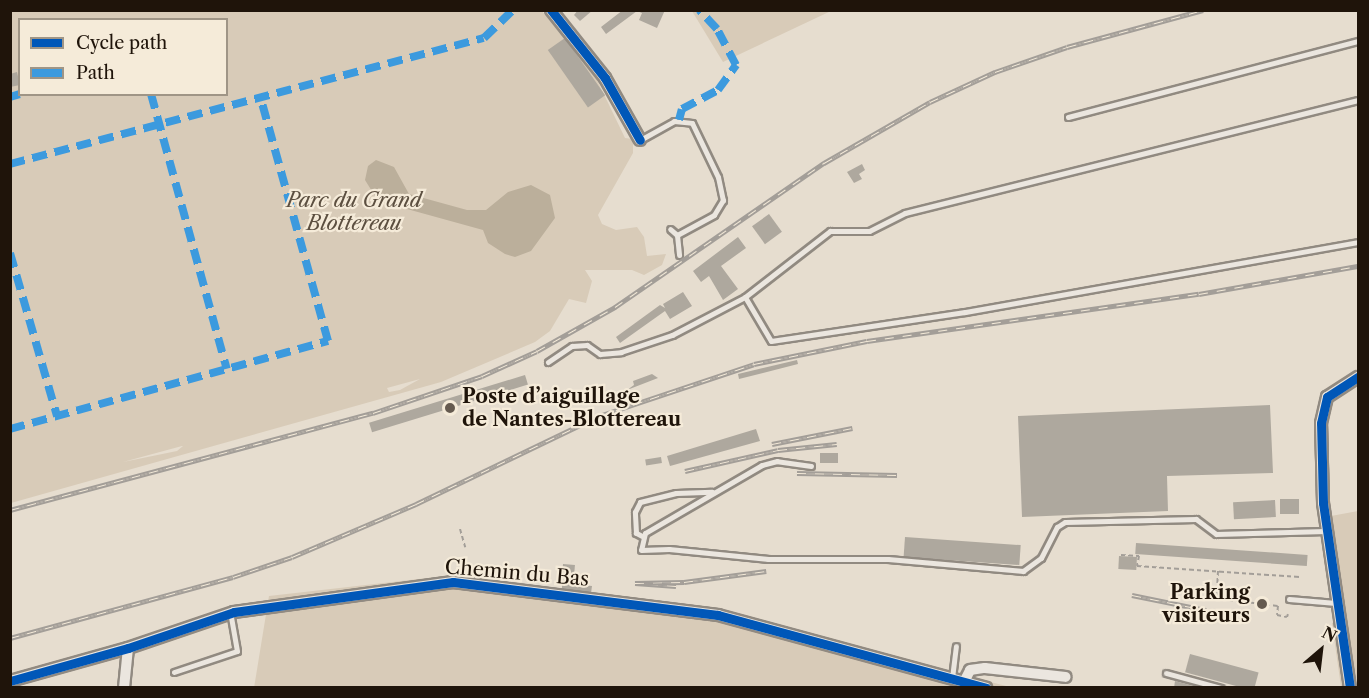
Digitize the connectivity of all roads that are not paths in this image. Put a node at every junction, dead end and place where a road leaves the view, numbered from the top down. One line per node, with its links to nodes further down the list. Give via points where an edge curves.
1 (551, 10): 5 (street, via 605,78)
2 (1359, 40): 4 (lane)
3 (1359, 100): 10 (lane, via 905,213 869,231 830,231)
4 (1068, 117)
5 (640, 140): 7 (lane, via 674,121 692,123 718,177 723,200 714,214)
6 (670, 229): 7 (lane)
7 (677, 236): 9 (lane)
8 (1359, 242): 10 (lane, via 965,312 771,341)
9 (679, 255)
10 (745, 297): 11 (lane, via 672,335 621,352 600,354 587,345 572,346)
11 (548, 362)
12 (1359, 377): 15 (street, via 1333,391 1321,414)
13 (811, 466): 14 (lane, via 768,463)
14 (715, 492): 16 (lane); 16 (lane, via 676,493 640,502 634,512 636,533)
15 (1326, 531): 16 (lane, via 1216,534 1196,519 1065,522 1057,527 1041,558 1023,571 888,559 768,559 641,550); 18 (street)
16 (642, 536)
17 (1289, 600): 18 (lane)
18 (1336, 603): 31 (street)
19 (230, 613): 21 (street, Chemin du Bas); 22 (lane, via 237,651); 25 (street, Chemin du Bas, via 423,584 483,584 718,615)
20 (956, 646): 25 (lane)
21 (128, 648): 26 (street, Chemin du Bas); 28 (street)
22 (174, 672)
23 (1166, 673): 30 (lane)
24 (1066, 677): 27 (street, via 985,668 970,670)
25 (952, 678): 27 (street, Chemin du Bas)
26 (10, 681)
27 (964, 682): 29 (street, Chemin du Bas)
28 (124, 687)
29 (986, 687)
30 (1221, 687)
31 (1350, 687)

